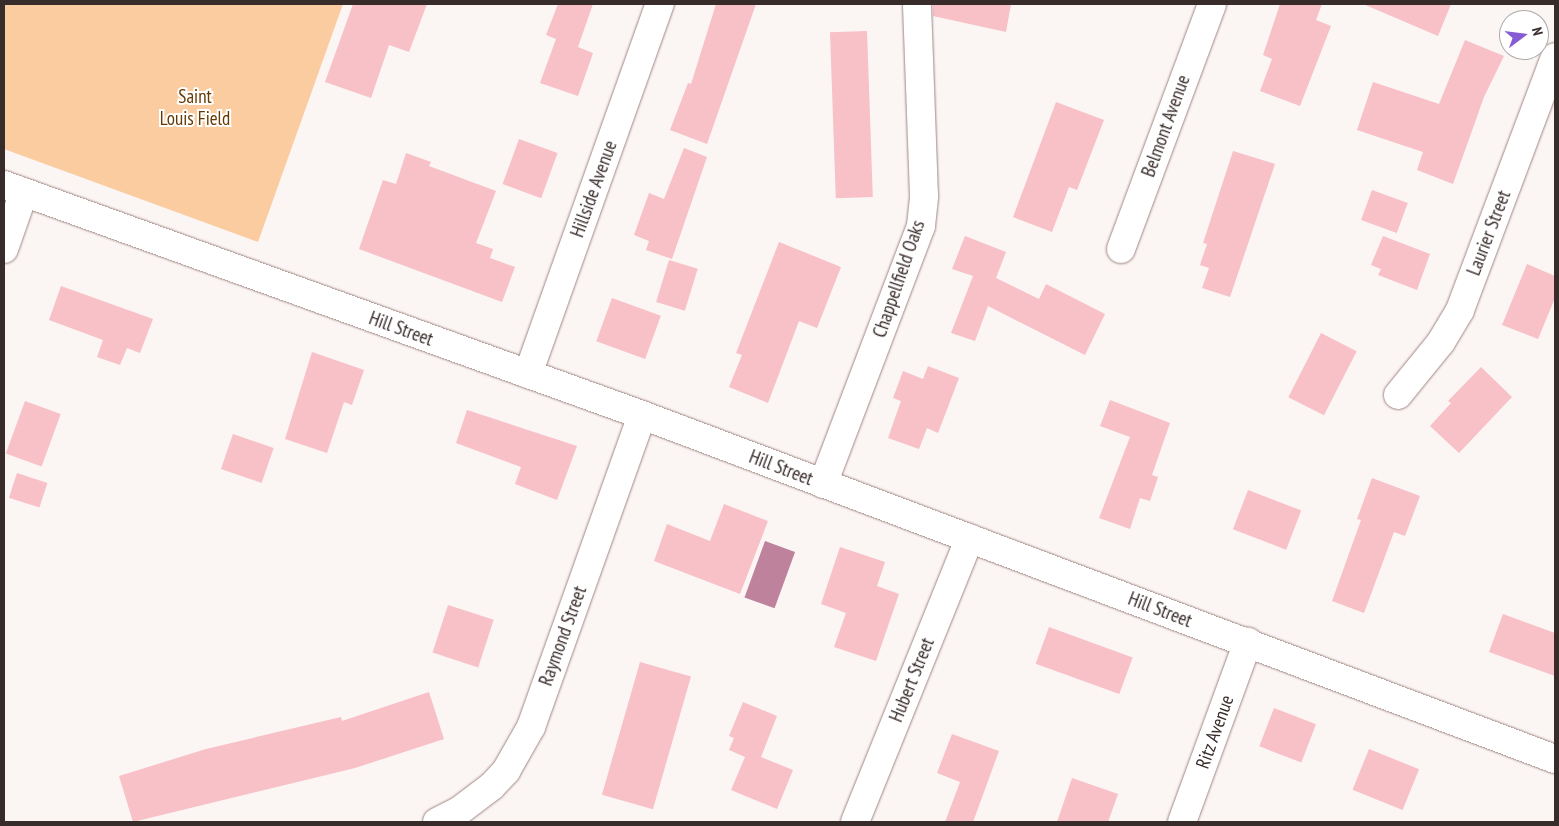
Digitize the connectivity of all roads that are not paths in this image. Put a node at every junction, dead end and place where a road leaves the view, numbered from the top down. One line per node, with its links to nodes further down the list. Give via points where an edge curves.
1 (660, 4): 8 (street, Hillside Avenue)
2 (917, 4): 11 (street, Chappellfield Oaks, via 924,196 921,226)
3 (1212, 4): 7 (street, Belmont Avenue)
4 (1555, 57): 9 (street, Laurier Street, via 1460,310 1441,342)
5 (14, 188): 6 (street); 8 (street, Hill Street)
6 (4, 249)
7 (1121, 249)
8 (528, 374): 10 (street, Hill Street)
9 (1398, 395)
10 (642, 415): 11 (street, Hill Street); 15 (street, Raymond Street, via 531,727 510,765 492,786)
11 (823, 484): 12 (street, Hill Street)
12 (970, 538): 13 (street, Hill Street); 16 (street, Hubert Street)
13 (1248, 642): 14 (street, Hill Street); 17 (street, Ritz Avenue)
14 (1555, 759)
15 (437, 822)
16 (855, 822)
17 (1182, 822)

